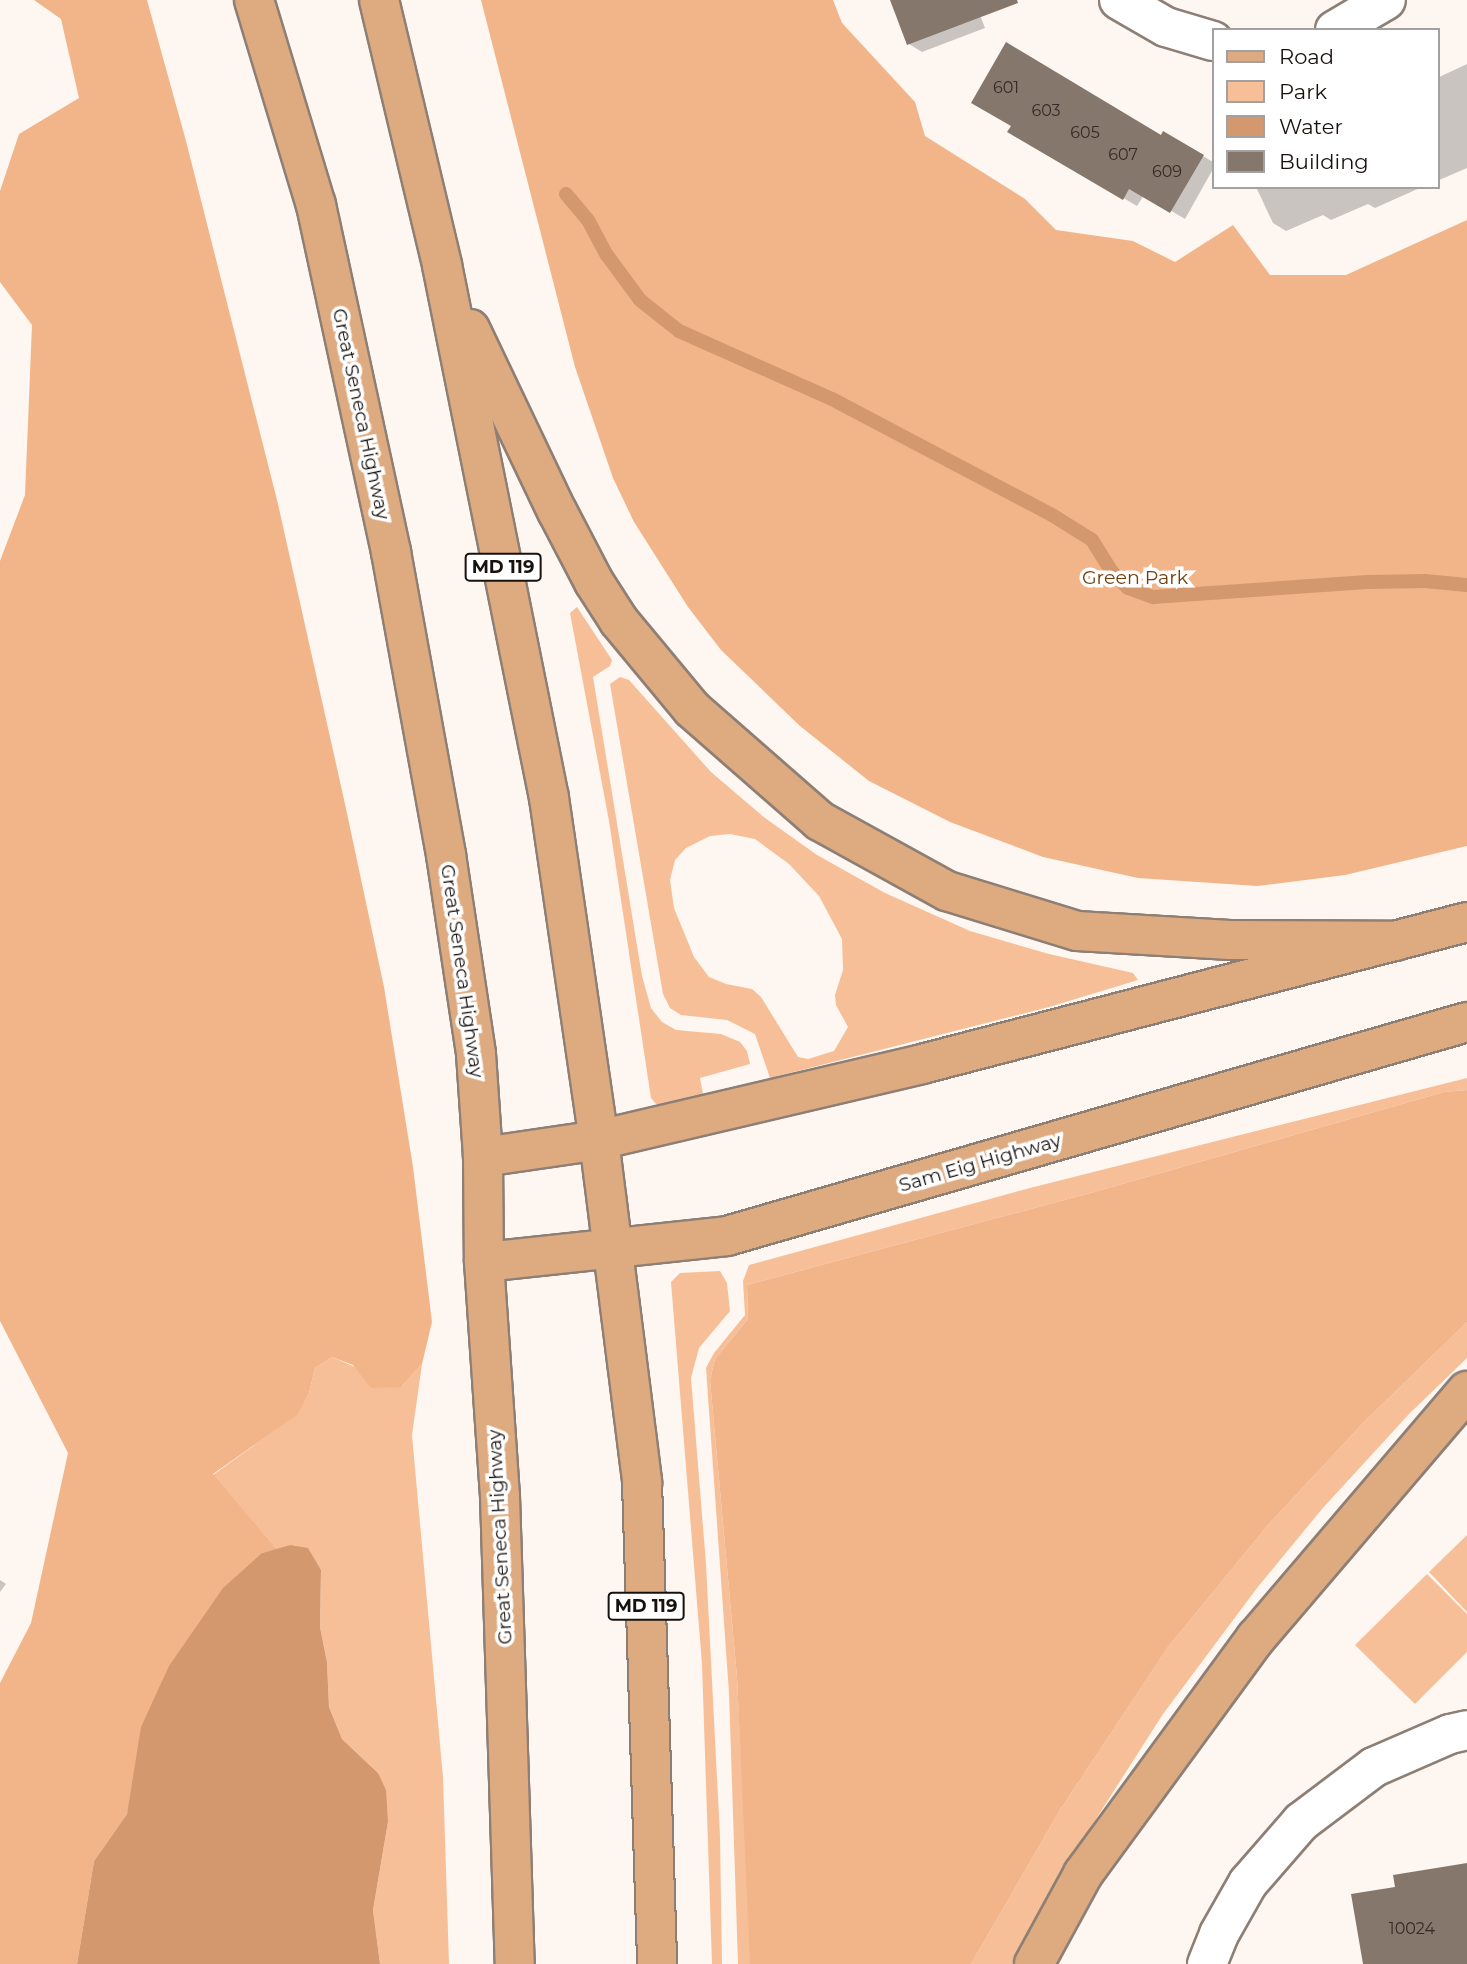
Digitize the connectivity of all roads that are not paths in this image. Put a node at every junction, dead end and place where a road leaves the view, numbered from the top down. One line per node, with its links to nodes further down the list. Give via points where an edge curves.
1 (254, 0): 12 (main road, Great Seneca Highway, via 316,205 391,552 449,869 476,1054)
2 (379, 0): 7 (main road, MD 119)
3 (1119, 0): 6 (street, via 1166,27)
4 (1386, 0): 5 (street)
5 (1338, 28)
6 (1212, 41)
7 (442, 265): 9 (main road, via 556,511 619,621 692,709 820,821 947,891 1077,931 1230,940); 11 (main road, MD 119, via 549,798)
8 (1467, 922): 9 (main road)
9 (1395, 941): 11 (main road, via 922,1064)
10 (1467, 1022): 13 (main road, Sam Eig Highway, via 727,1236)
11 (599, 1140): 12 (main road); 13 (main road, MD 119)
12 (483, 1157): 14 (main road, Great Seneca Highway)
13 (614, 1248): 14 (main road, Sam Eig Highway); 18 (main road, MD 119, via 642,1482)
14 (484, 1262): 17 (main road, Great Seneca Highway, via 500,1496)
15 (1467, 1391): 19 (main road, via 1256,1638 1083,1874)
16 (1467, 1730): 20 (street, via 1374,1768 1301,1822 1248,1882)
17 (515, 1964)
18 (657, 1964)
19 (1034, 1964)
20 (1207, 1964)

